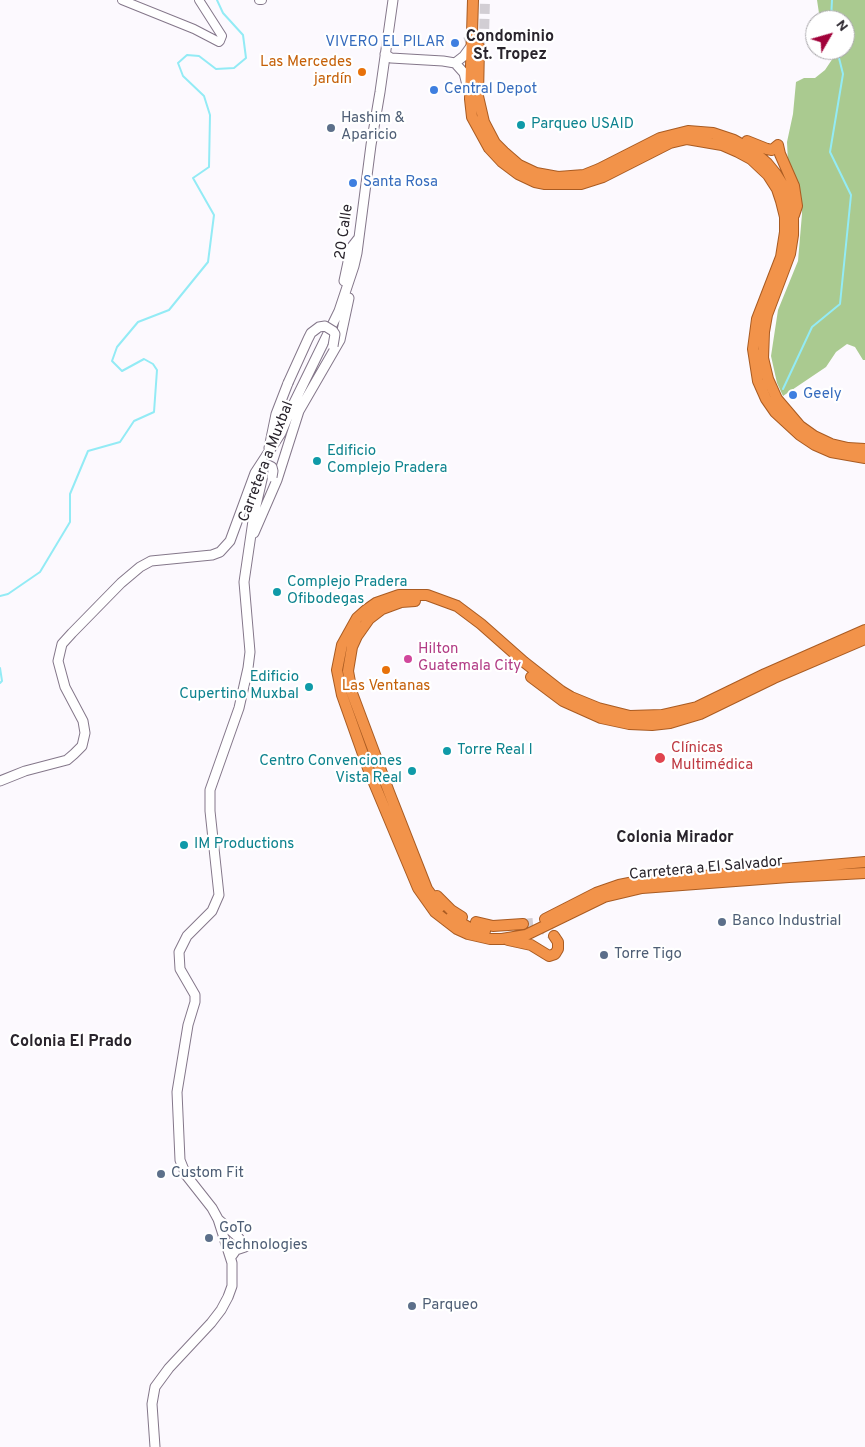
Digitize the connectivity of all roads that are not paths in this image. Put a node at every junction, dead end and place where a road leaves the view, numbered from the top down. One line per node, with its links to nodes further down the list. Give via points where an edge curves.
1 (122, 0): 2 (street, via 219,42 222,36)
2 (199, 0)
3 (392, 0): 7 (main road, 20 Calle)
4 (473, 0): 6 (highway)
5 (480, 0): 11 (highway, via 479,104 495,143 519,165 541,174 573,176 599,169 675,133 701,132)
6 (472, 45): 8 (main road, via 464,56); 10 (highway)
7 (385, 54): 8 (main road, via 391,58); 9 (main road, 20 Calle)
8 (451, 63): 9 (main road); 10 (main road, via 464,73)
9 (384, 64): 13 (main road, 20 Calle)
10 (470, 99): 21 (highway, via 472,117 489,148 510,168 535,182 555,185 587,182 670,143 687,139 722,145 757,164 776,189 786,224 781,257 756,319 753,360 758,381 775,412 804,438 831,452)
11 (727, 137): 12 (highway, via 752,150 772,168 786,190); 12 (highway, via 772,150 778,145 794,186 797,206)
12 (793, 218): 18 (highway, via 790,254 764,332 765,370 776,399 800,426 822,440)
13 (359, 237): 14 (main road, 20 Calle); 16 (main road, via 351,248 334,314)
14 (350, 278): 15 (main road, Carretera a Muxbal, via 340,340); 20 (main road, 20 Calle, via 339,311 281,433)
15 (299, 411): 20 (main road, bridge, via 302,397 333,346 335,334 325,326 311,334 288,383 276,414); 23 (main road, Carretera a Muxbal, via 276,480)
16 (281, 422)
17 (865, 445): 18 (highway)
18 (848, 448): 19 (highway)
19 (865, 449)
20 (269, 450): 22 (main road, 20 Calle)
21 (865, 458)
22 (265, 470): 23 (main road, Carretera a Muxbal); 26 (main road, via 255,472 226,547 212,555 151,561 140,567 62,644 58,661 60,674 84,727 84,740 66,760)
23 (249, 544): 34 (main road, Carretera a Muxbal, via 244,582 250,652 248,668 239,708 210,790 219,895 212,911 187,936 179,952 180,969 195,996 177,1092 180,1160 186,1175)
24 (865, 630): 33 (highway, Carretera a El Salvador, via 697,707 676,713 640,716 607,711 571,697 466,612 446,601 427,595 399,595 366,610 352,625 342,645 337,670 340,688 369,771 408,866 425,900 445,921 468,934)
25 (865, 639): 27 (highway, Carretera a El Salvador, via 700,714 652,725 629,724 601,718 563,701 448,608 427,601 409,601 382,609 369,619 357,636 349,661 349,683)
26 (0, 781)
27 (413, 854): 28 (highway, Carretera a El Salvador, via 427,889 448,916 468,927 496,932 526,928 584,898 619,885); 31 (highway, via 441,901 459,915 493,926)
28 (862, 862): 30 (highway, via 859,870 837,871)
29 (865, 873): 30 (highway, Carretera a El Salvador)
30 (831, 875): 33 (highway, Carretera a El Salvador, via 642,888 604,897 526,935)
31 (523, 924)
32 (554, 936): 33 (highway, via 558,949 549,956 531,945)
33 (502, 939)
34 (218, 1219): 35 (main road); 37 (main road, Carretera a Muxbal)
35 (239, 1238)
36 (245, 1247): 37 (main road)
37 (230, 1257): 38 (main road, Carretera a Muxbal, via 232,1286 221,1310 155,1388 152,1404)
38 (155, 1447)

